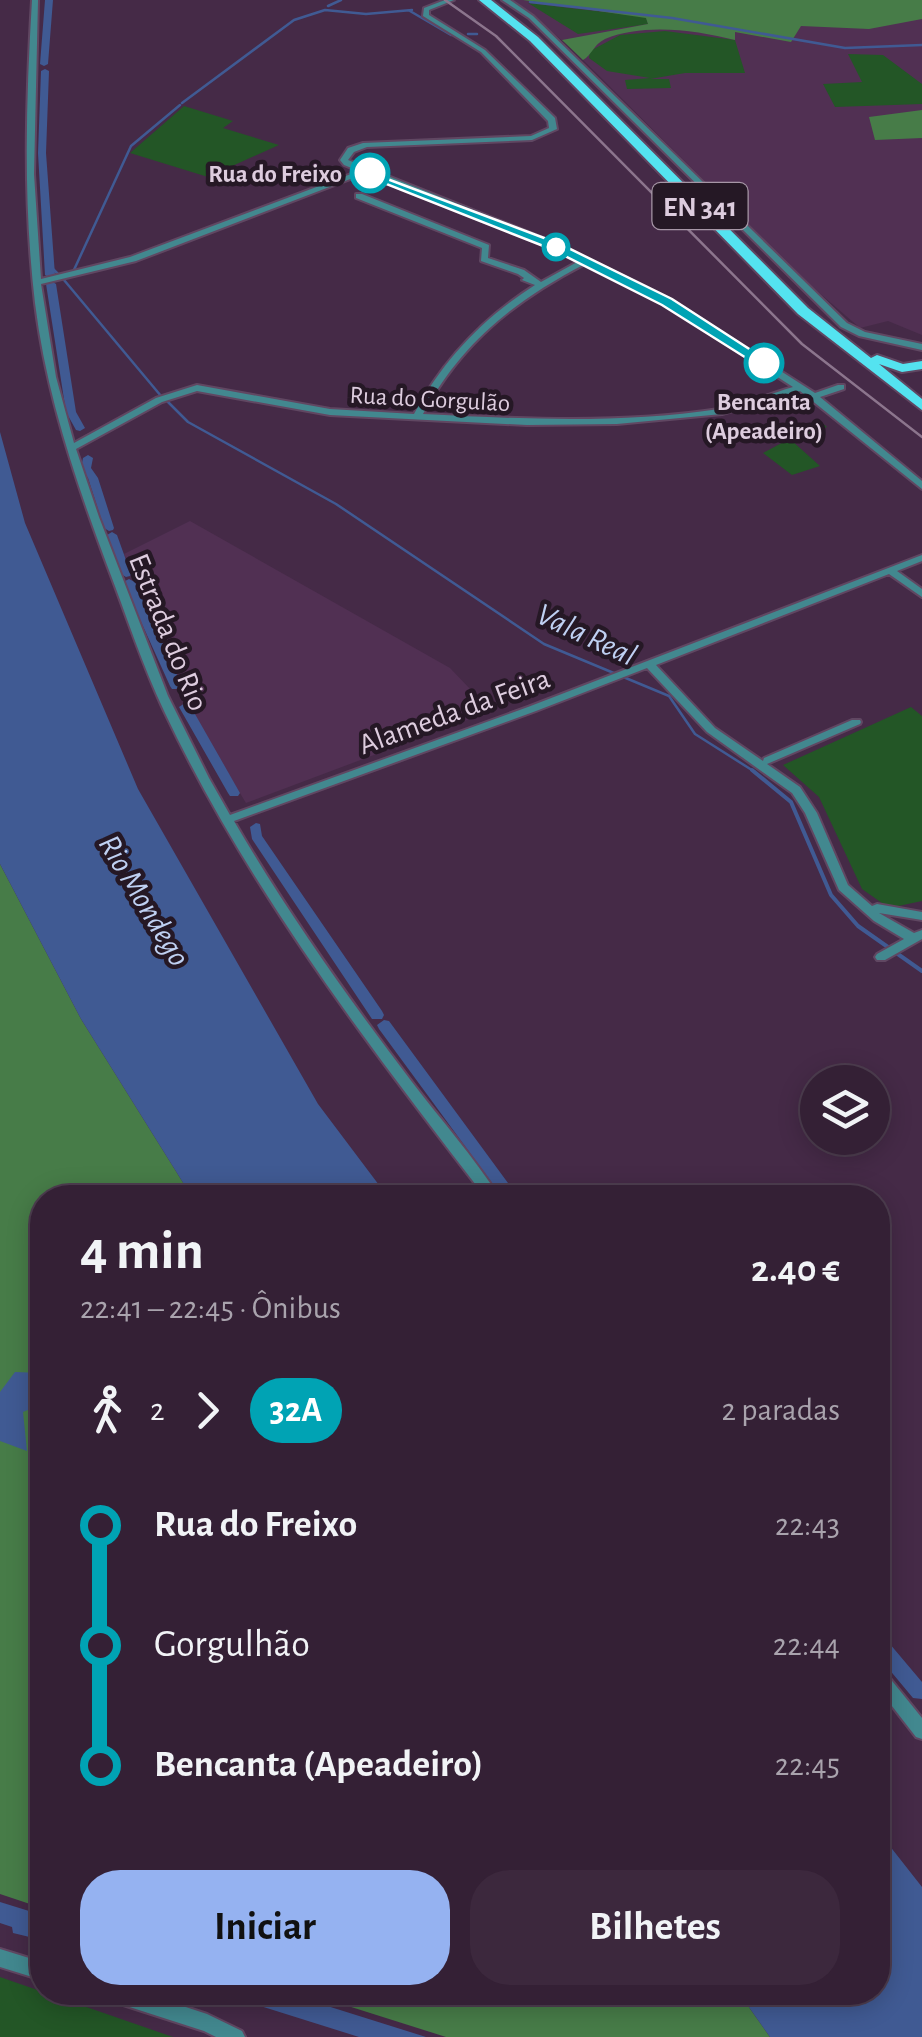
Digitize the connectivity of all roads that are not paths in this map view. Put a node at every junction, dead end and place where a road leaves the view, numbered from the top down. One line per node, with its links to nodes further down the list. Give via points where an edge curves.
1 (35, 0): 10 (street, Estrada do Rio, via 30,162)
2 (451, 0): 6 (street, via 426,10 426,16 495,61 554,130 532,138 351,150 344,160)
3 (484, 0): 19 (highway, EN 341, via 534,39 804,311)
4 (496, 0): 13 (highway, EN 341, via 542,36 814,309)
5 (505, 0): 12 (street, via 531,17 844,325)
6 (365, 172): 8 (street); 10 (street, via 133,259)
7 (359, 196): 11 (street, via 486,247 484,259)
8 (585, 261): 11 (street); 16 (street, via 717,331)
9 (526, 280): 11 (street)
10 (38, 282): 21 (street, Estrada do Rio, via 46,348)
11 (539, 284): 20 (street, via 464,348)
12 (922, 347)
13 (877, 359): 14 (highway, via 902,368); 17 (highway, EN 341)
14 (922, 366): 17 (highway, via 914,375)
15 (841, 387): 18 (street)
16 (799, 388): 18 (street); 20 (street, Rua do Gorgulão, via 734,410 640,419)
17 (922, 392)
18 (814, 396): 22 (street)
19 (922, 406)
20 (417, 417): 21 (street, Rua do Gorgulão, via 330,412 197,388 160,400)
21 (71, 448): 29 (street, Estrada do Rio, via 169,710)
22 (922, 486)
23 (922, 558): 24 (street, Alameda da Feira)
24 (889, 570): 25 (street); 26 (street, Alameda da Feira)
25 (922, 594)
26 (652, 662): 28 (street, via 718,730); 29 (street, Alameda da Feira); 31 (street, via 710,730 796,790 843,887 878,918)
27 (856, 722): 28 (street)
28 (768, 761): 31 (street, via 808,794 847,881)
29 (227, 820): 34 (street, Estrada do Rio, via 365,1027)
30 (922, 916): 31 (street)
31 (897, 921): 32 (street)
32 (918, 936): 33 (street)
33 (881, 957)
34 (484, 1185)
35 (890, 1686): 36 (street)
36 (914, 1707): 37 (street)
37 (922, 1730)
38 (0, 1958): 39 (street)
39 (30, 1967)
40 (151, 2005): 41 (street)
41 (236, 2037)

